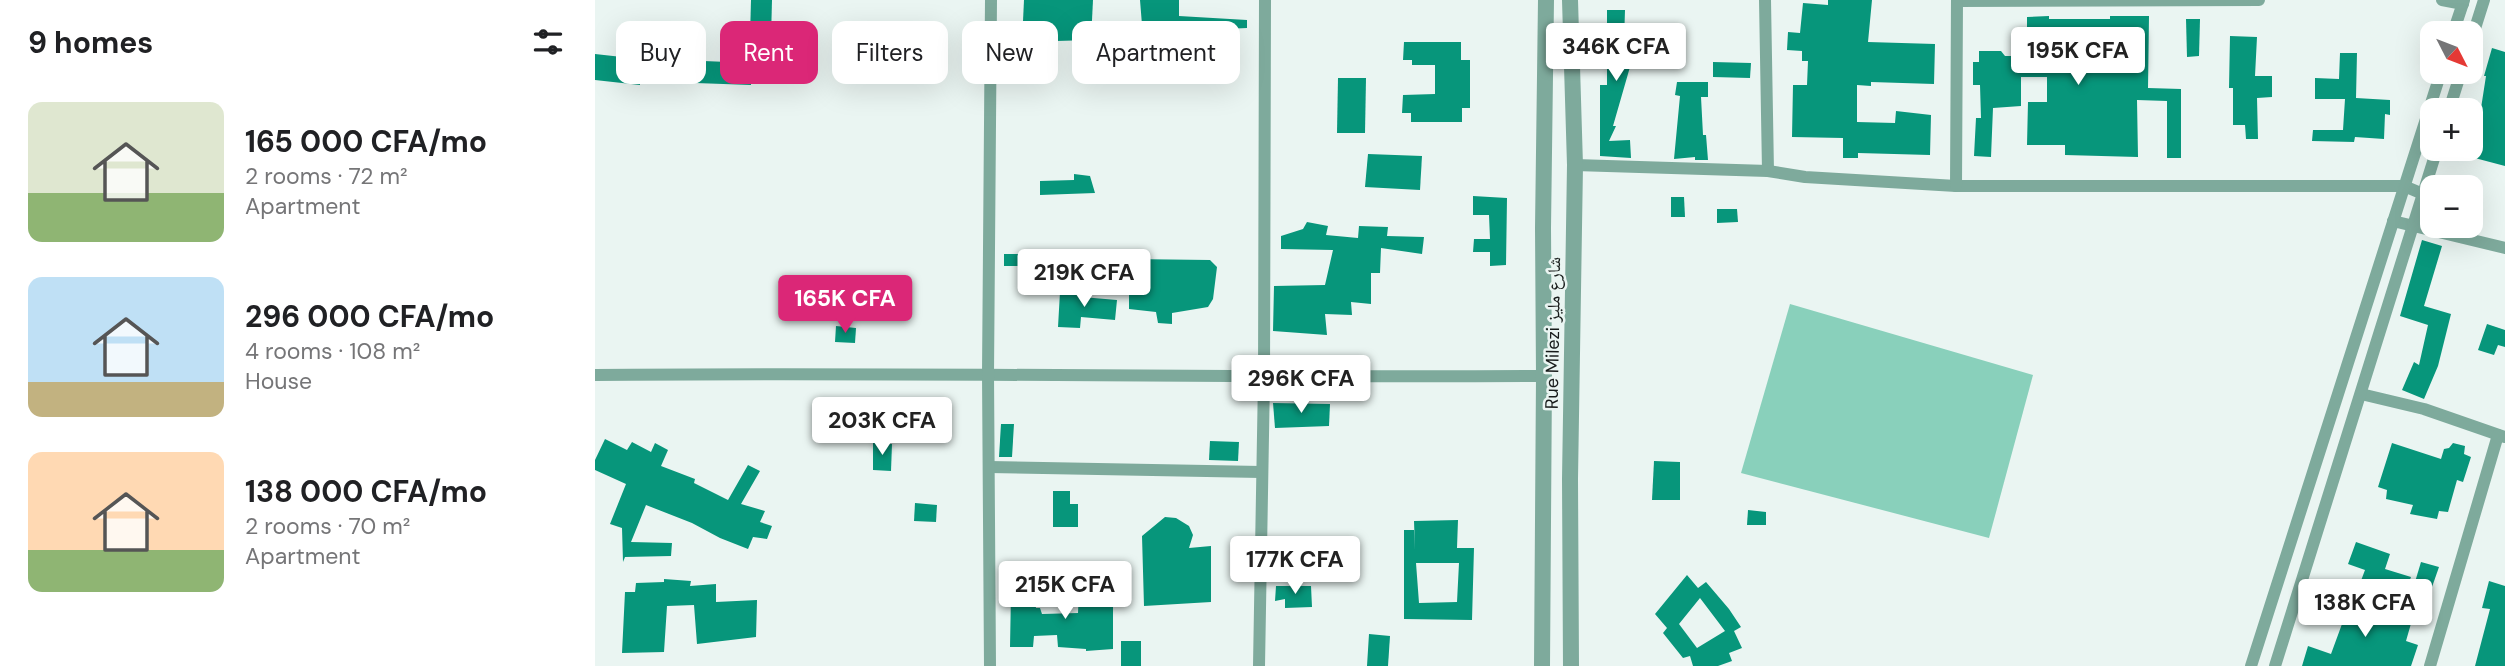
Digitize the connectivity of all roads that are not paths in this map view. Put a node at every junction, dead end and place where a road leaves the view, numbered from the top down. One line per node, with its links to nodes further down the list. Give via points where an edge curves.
1 (991, 0): 23 (street)
2 (1265, 0): 26 (street)
3 (1546, 0): 25 (street, Rue Milezi شارع مليز)
4 (1570, 0): 14 (street, Rue Milezi شارع مليز)
5 (1765, 0): 15 (street)
6 (2259, 0): 9 (street)
7 (2442, 0): 10 (street)
8 (2484, 0): 12 (street)
9 (1957, 1): 16 (street)
10 (2463, 2): 11 (street)
11 (2457, 21)
12 (2477, 21)
13 (2437, 84): 17 (street)
14 (1575, 165): 15 (street); 34 (street, Rue Milezi شارع مليز)
15 (1768, 171): 16 (street)
16 (1956, 186): 17 (street)
17 (2404, 186): 18 (street); 20 (street)
18 (2420, 193)
19 (2420, 203): 21 (street)
20 (2393, 221): 21 (street); 35 (street)
21 (2412, 226): 22 (street); 27 (street)
22 (2505, 248)
23 (988, 374): 24 (street); 26 (street); 29 (street)
24 (595, 375)
25 (1544, 376): 26 (street); 33 (street, Rue Milezi شارع مليز)
26 (1264, 378): 30 (street)
27 (2361, 394): 28 (street, via 2424,409); 36 (street)
28 (2501, 436): 37 (street)
29 (989, 467): 30 (street); 31 (street)
30 (1261, 472): 32 (street)
31 (990, 666)
32 (1258, 666)
33 (1542, 666)
34 (1571, 666)
35 (2251, 666)
36 (2276, 666)
37 (2430, 666)

